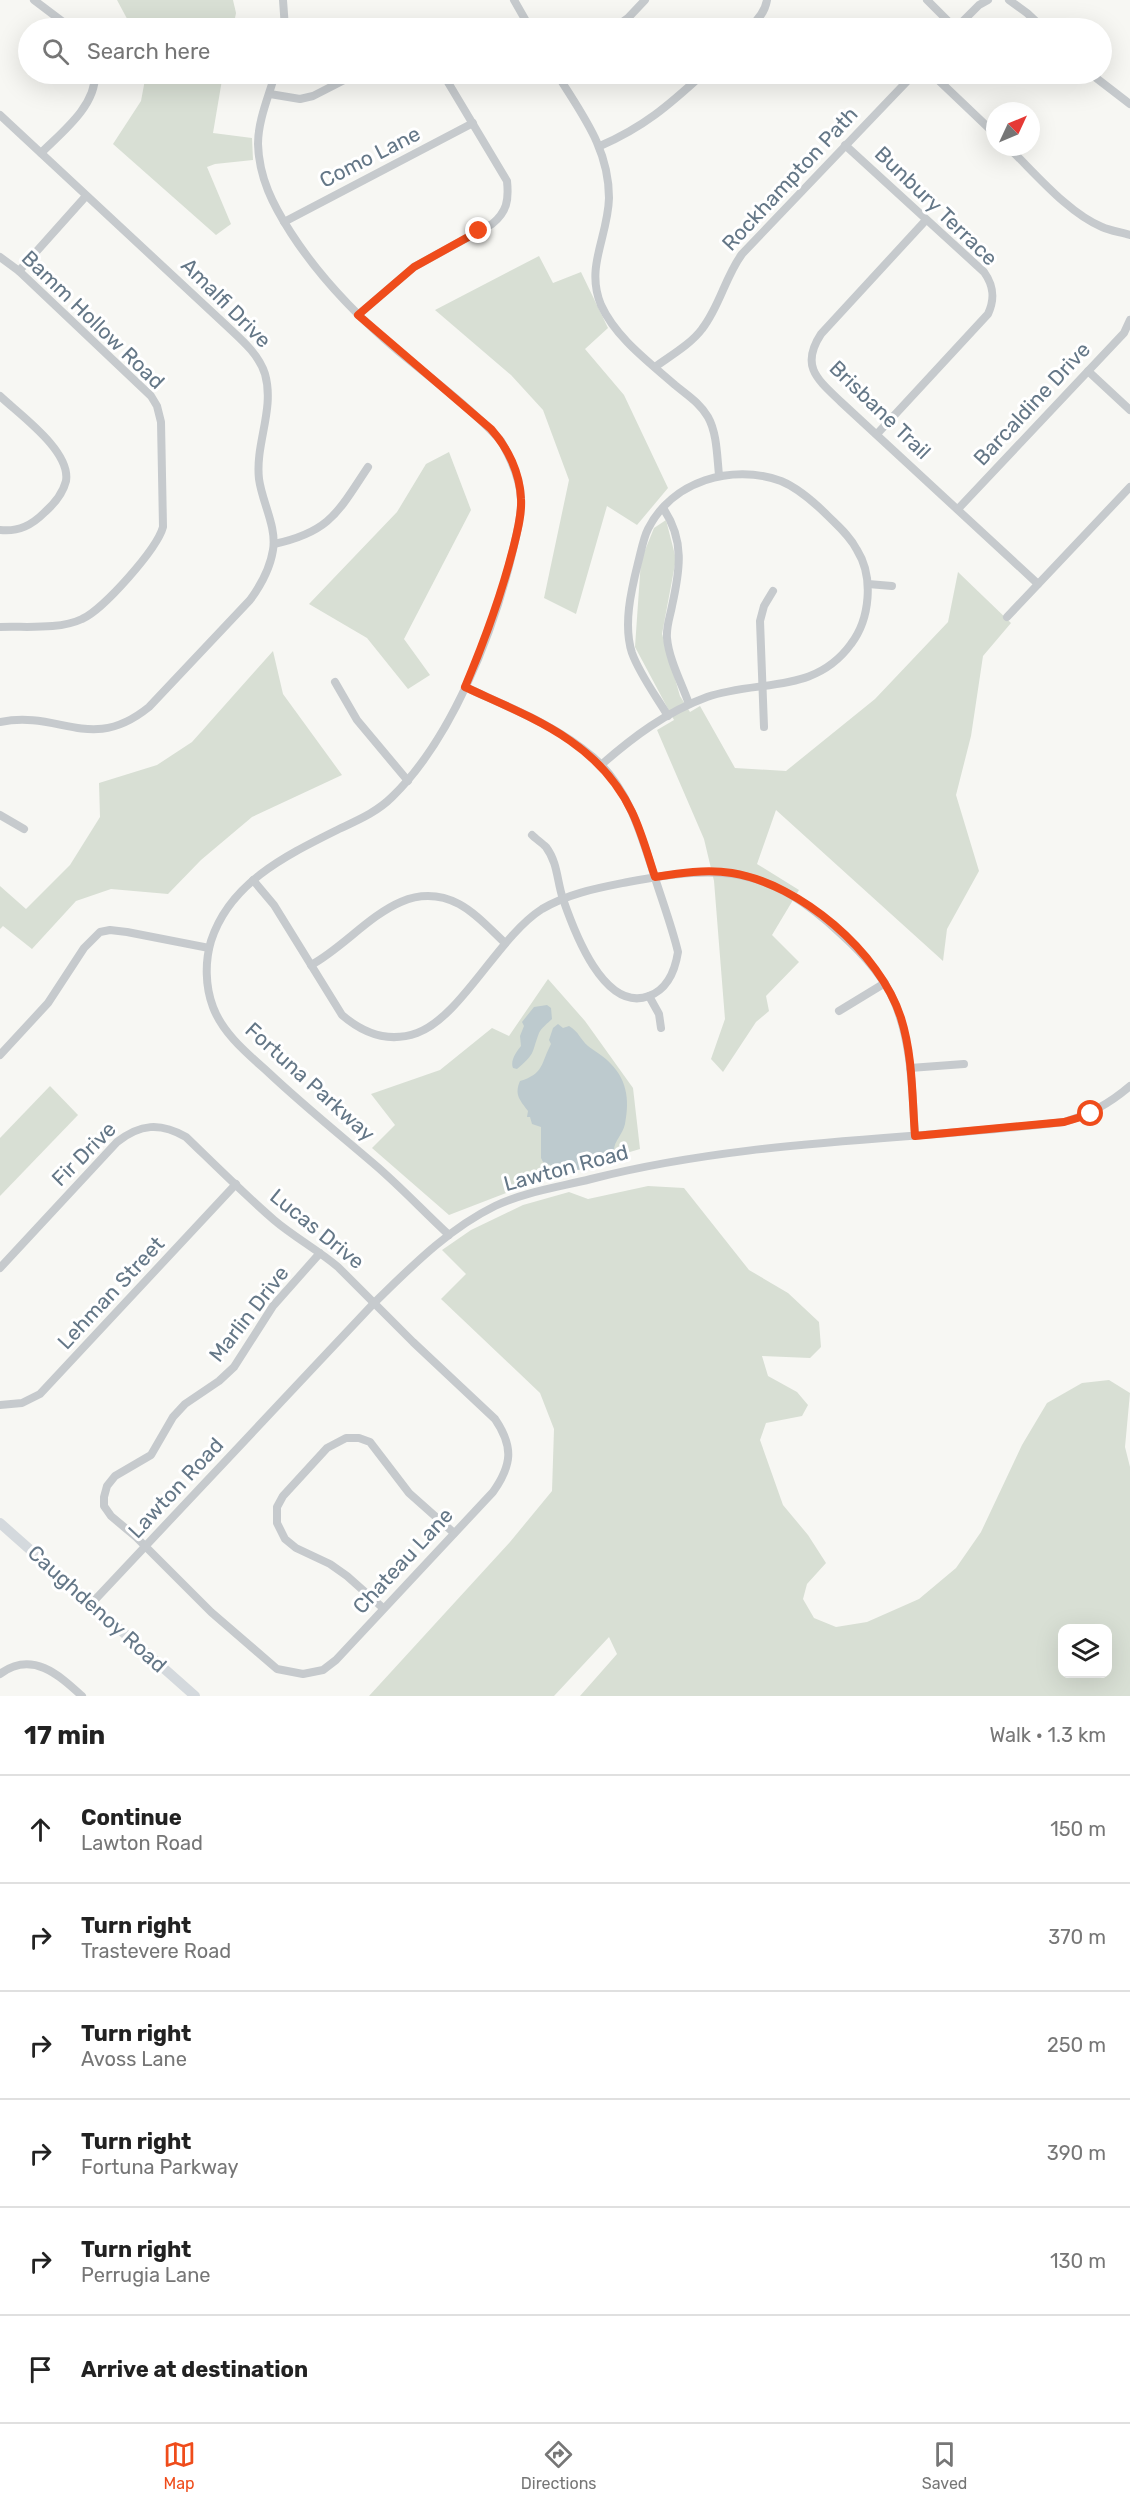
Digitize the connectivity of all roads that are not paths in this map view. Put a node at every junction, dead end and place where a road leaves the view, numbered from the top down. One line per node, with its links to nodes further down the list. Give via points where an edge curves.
1 (34, 0): 9 (street)
2 (514, 0): 11 (street)
3 (645, 0): 12 (street)
4 (767, 0): 13 (street)
5 (927, 0): 14 (street)
6 (988, 0): 15 (street)
7 (1009, 0): 16 (street)
8 (286, 1): 10 (street)
9 (57, 18)
10 (285, 18)
11 (524, 18)
12 (628, 18)
13 (757, 18)
14 (946, 18)
15 (966, 18)
16 (1031, 18)
17 (94, 84): 33 (street, via 87,102)
18 (272, 84): 26 (street, Fortuna Parkway)
19 (336, 84): 26 (street, via 300,99)
20 (449, 84): 29 (street)
21 (563, 84): 32 (street)
22 (693, 84): 32 (street, via 663,111)
23 (904, 84): 31 (street, Rockhampton Path)
24 (942, 84): 30 (street)
25 (1103, 84): 27 (street)
26 (270, 94): 37 (street, Fortuna Parkway, via 258,142 260,167 266,189)
27 (1130, 104)
28 (0, 115): 33 (street, Amalfi Drive)
29 (472, 123): 37 (street, Como Lane); 41 (street, via 507,181 507,207 492,224 414,267)
30 (986, 125)
31 (845, 145): 36 (street, Bunbury Terrace); 43 (street, Rockhampton Path, via 742,254 700,332)
32 (600, 146): 43 (street, via 607,169 609,199 595,264 597,295 611,324)
33 (41, 153): 35 (street, Amalfi Drive)
34 (1018, 156): 38 (street, via 1070,205 1103,227)
35 (87, 196): 40 (street); 54 (street, Amalfi Drive, via 229,327 260,363 268,391 258,477)
36 (926, 220): 47 (street, Brisbane Trail, via 820,333 811,352 814,374); 47 (street, Bunbury Terrace, via 984,272 993,294 992,304 976,328)
37 (284, 222): 41 (street, Fortuna Parkway, via 322,276)
38 (1130, 235)
39 (0, 256): 40 (street, Bamm Hollow Road)
40 (19, 271): 60 (street, Bamm Hollow Road, via 157,406 161,422 163,527 150,553 83,619)
41 (358, 315): 63 (street, Fortuna Parkway, via 491,429 510,457 518,480 522,501 507,574)
42 (1130, 320): 44 (street, Barcaldine Drive, via 1124,333)
43 (655, 367): 49 (street, via 709,418)
44 (1088, 371): 46 (street); 52 (street, Barcaldine Drive)
45 (0, 396): 53 (street, via 58,452 66,468 66,479 54,503 36,521 22,529)
46 (1130, 410)
47 (877, 434): 52 (street, Brisbane Trail)
48 (368, 467): 54 (street, via 332,519 296,539)
49 (719, 475): 51 (street, via 688,488); 55 (street, via 757,474 782,481 802,493 847,535 862,559)
50 (1130, 487): 56 (street)
51 (663, 508): 64 (street, via 680,550 667,640); 65 (street, via 644,538 628,616 628,635 640,669)
52 (958, 509): 56 (street, Brisbane Trail)
53 (0, 531)
54 (274, 544): 66 (street, Amalfi Drive, via 268,569 250,600 136,718 105,730 28,720)
55 (868, 584): 57 (street); 62 (street, via 860,629 838,659 808,678)
56 (1038, 584): 59 (street)
57 (892, 586)
58 (773, 591): 62 (street, via 760,621)
59 (1007, 617)
60 (0, 627)
61 (335, 682): 69 (street, via 357,720)
62 (763, 686): 64 (street, via 718,694); 67 (street)
63 (465, 687): 68 (street, via 571,740); 69 (street, Fortuna Parkway)
64 (689, 705): 65 (street)
65 (668, 716): 68 (street)
66 (0, 722)
67 (764, 727)
68 (601, 765): 73 (street, via 632,812)
69 (408, 781): 74 (street, Fortuna Parkway, via 373,812 295,851)
70 (0, 815): 71 (street)
71 (24, 829)
72 (532, 835): 75 (street, via 546,847 557,872)
73 (655, 877): 75 (street); 79 (street, via 714,871 764,881 817,911); 80 (street, via 678,952 668,981)
74 (253, 880): 77 (street, Fortuna Parkway, via 224,910); 78 (street, via 274,905)
75 (562, 898): 76 (street, via 525,922); 80 (street, via 610,989 637,998)
76 (505, 943): 78 (street, via 459,904 422,896 393,904); 78 (street, via 446,1012 429,1026 400,1037 355,1027 332,1003)
77 (209, 948): 83 (street, via 127,932 100,932 84,948 48,1003); 89 (street, Fortuna Parkway, via 208,993 224,1028)
78 (311, 965)
79 (885, 983): 81 (street); 85 (street, via 901,1020)
80 (650, 996): 82 (street)
81 (839, 1011)
82 (661, 1028)
83 (0, 1055)
84 (964, 1064): 85 (street)
85 (910, 1068): 87 (street)
86 (1130, 1086): 87 (street, Lawton Road, via 1106,1106 1064,1122)
87 (915, 1136): 89 (street, Lawton Road, via 778,1146 667,1161 520,1197 496,1206)
88 (236, 1184): 90 (street, Lucas Drive, via 275,1220); 91 (street, Fir Drive, via 186,1137 158,1127 136,1129 117,1142); 93 (street, Lehman Street, via 40,1394 21,1403)
89 (449, 1235): 92 (street, Lawton Road)
90 (320, 1253): 92 (street, Lucas Drive); 96 (street, Marlin Drive, via 273,1306 234,1367 184,1404 151,1455 115,1476 107,1486 104,1506)
91 (0, 1268)
92 (375, 1302): 95 (street, Chateau Lane, via 504,1431 509,1456 502,1479); 96 (street, Lawton Road)
93 (0, 1405)
94 (0, 1523): 97 (street, Caughdenoy Road)
95 (454, 1533): 98 (street, Chateau Lane); 98 (street, via 409,1493 370,1442 346,1438 327,1448 283,1496 277,1507 277,1523 285,1539 296,1548 330,1564)
96 (146, 1547): 97 (street, Lawton Road); 98 (street, Chateau Lane, via 258,1654 277,1669 290,1673 323,1670)
97 (91, 1604): 101 (street, Caughdenoy Road)
98 (383, 1608)
99 (0, 1674): 100 (street, via 19,1665 47,1668)
100 (82, 1696)
101 (195, 1696)

